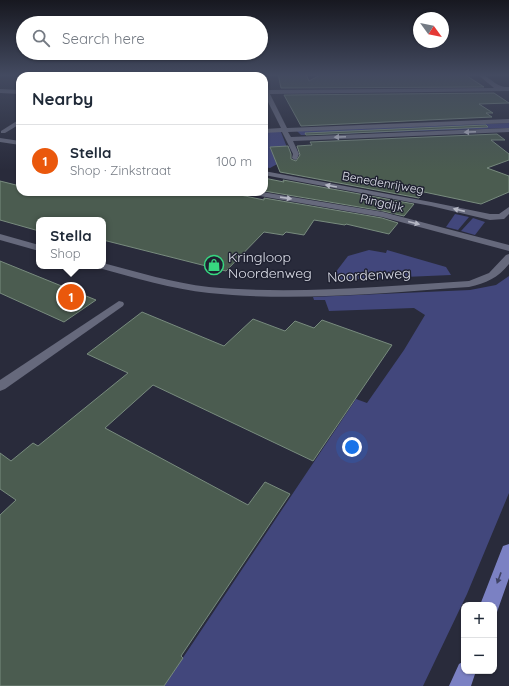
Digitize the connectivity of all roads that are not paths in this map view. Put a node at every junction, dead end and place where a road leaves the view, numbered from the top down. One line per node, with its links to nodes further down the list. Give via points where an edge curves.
1 (271, 106): 4 (street)
2 (509, 121): 4 (street)
3 (16, 123): 7 (street)
4 (285, 130): 6 (street); 9 (street)
5 (509, 130): 9 (street, one-way to 9)
6 (268, 131)
7 (2, 132): 8 (street)
8 (14, 134)
9 (289, 139): 12 (street, via 296,154)
10 (0, 140): 11 (street)
11 (16, 142)
12 (295, 158)
13 (268, 173): 15 (street, Benedenrijweg, one-way to 13, via 504,216 497,218)
14 (268, 195): 18 (street, Ringdijk, one-way to 18, via 383,215)
15 (509, 210)
16 (1, 239): 17 (street)
17 (36, 247)
18 (509, 248)
19 (509, 257): 20 (street, Noordenweg, via 492,277 469,284 300,292 191,288)
20 (106, 267)
21 (119, 304): 22 (street)
22 (2, 382)
23 (509, 552): 24 (main road, one-way to 24)
24 (491, 602)
25 (465, 674): 26 (main road)
26 (460, 686)

